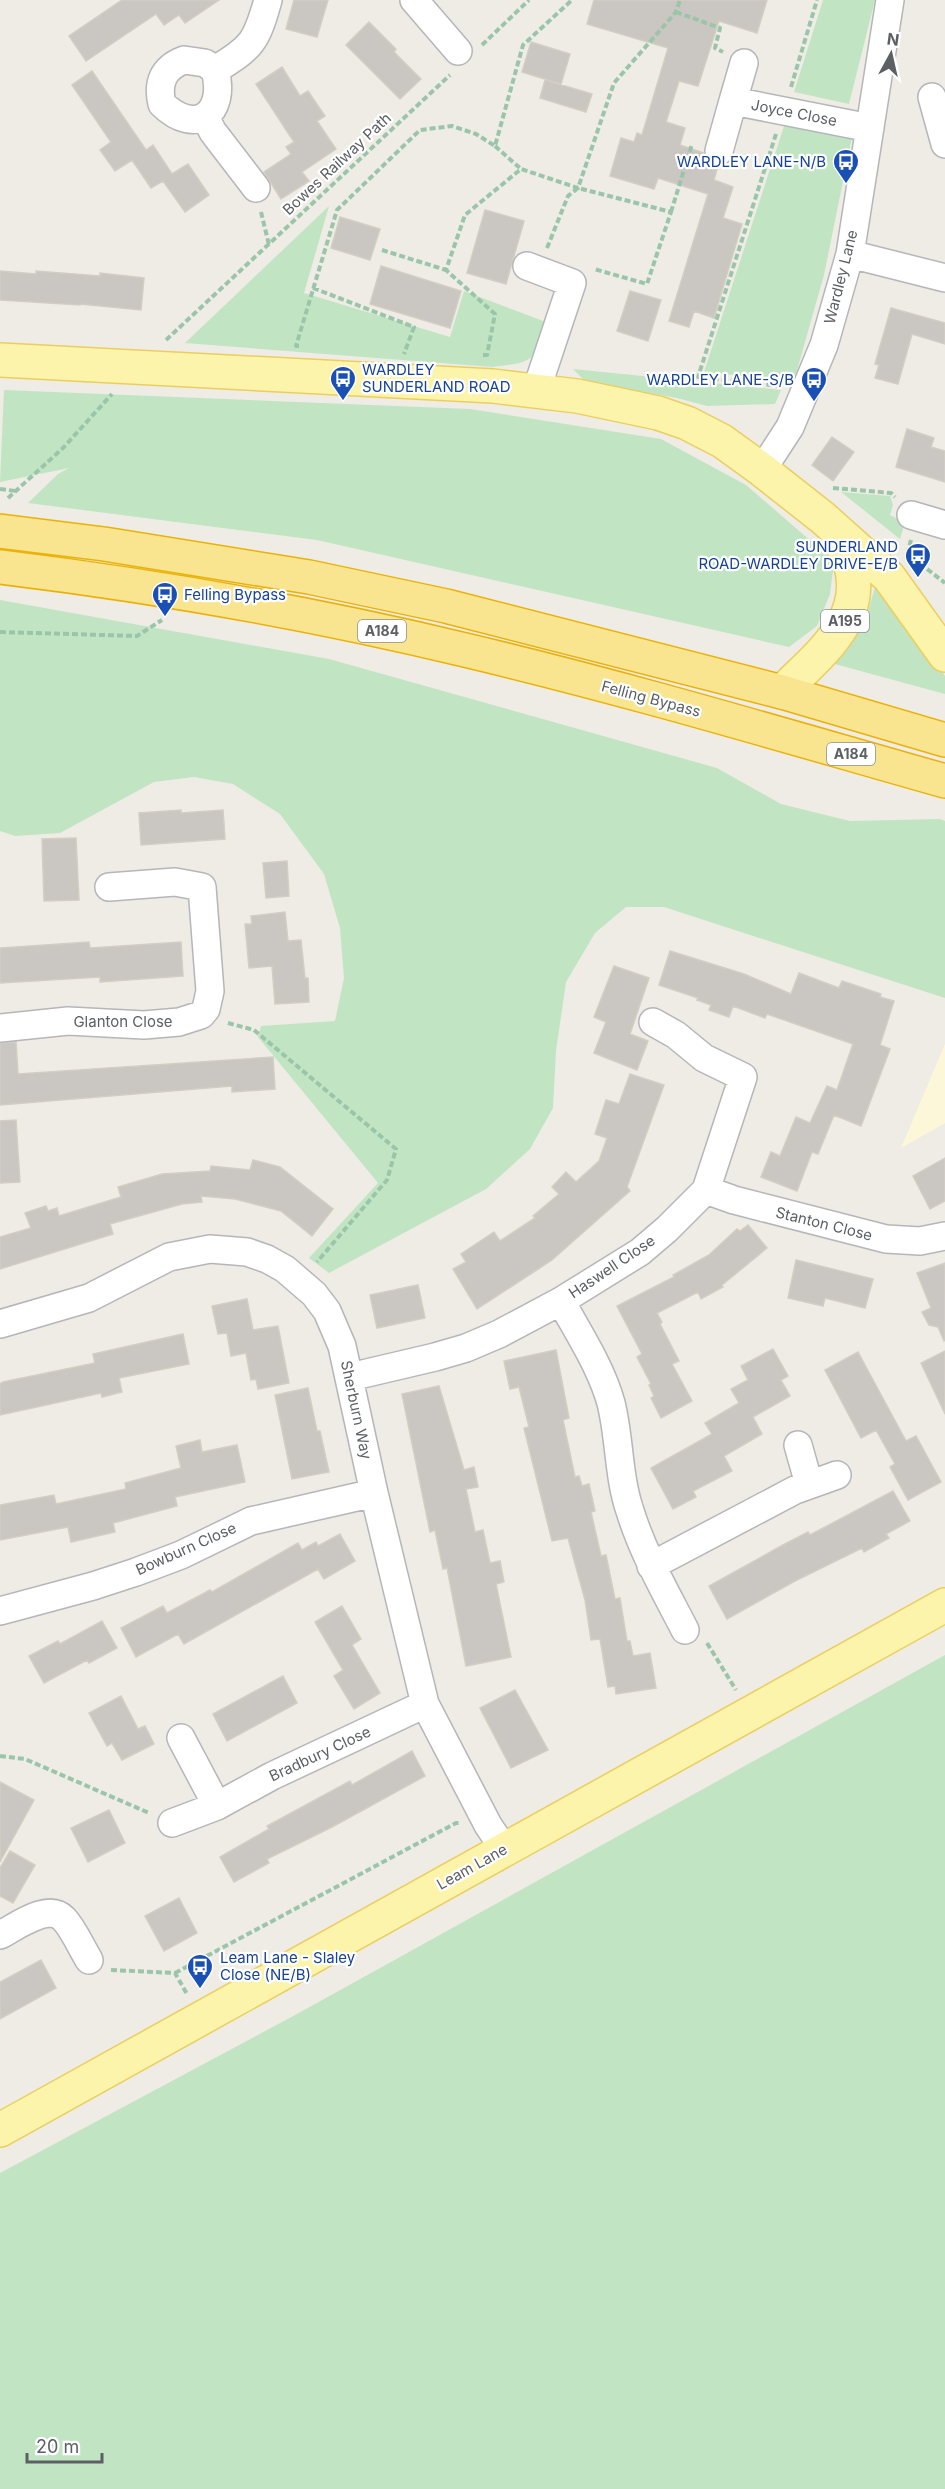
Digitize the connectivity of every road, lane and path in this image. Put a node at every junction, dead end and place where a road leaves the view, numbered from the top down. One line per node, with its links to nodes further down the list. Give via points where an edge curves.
1 (268, 0): 11 (street, via 260,29 246,51)
2 (414, 0): 9 (street)
3 (529, 0): 9 (path, Bowes Railway Path)
4 (572, 0): 18 (path, via 523,45)
5 (680, 0): 8 (path)
6 (817, 0): 14 (path)
7 (890, 0): 16 (street, Wardley Lane)
8 (676, 12): 10 (path, via 720,28 715,48); 22 (path, via 615,83)
9 (464, 57): 24 (path, Bowes Railway Path)
10 (744, 63): 13 (street)
11 (214, 70): 15 (street, via 219,96 214,109); 15 (street, via 205,63 184,60 172,65 159,83 162,104 171,113 193,120)
12 (932, 97): 17 (street)
13 (733, 101): 14 (street, Joyce Close); 19 (street, Joyce Close)
14 (783, 111): 16 (street, Joyce Close); 37 (path, via 698,377)
15 (205, 117): 21 (street)
16 (870, 128): 26 (street, Wardley Lane)
17 (945, 144)
18 (495, 146): 20 (path); 31 (path, via 452,126 420,130 337,210)
19 (719, 151): 23 (path, via 692,144)
20 (521, 169): 22 (path); 28 (path, via 465,215)
21 (256, 188): 24 (path)
22 (578, 188): 23 (path); 27 (path, via 568,196)
23 (671, 212): 30 (path, via 647,284 591,268)
24 (269, 245): 32 (path, Bowes Railway Path)
25 (382, 250): 28 (path)
26 (850, 254): 29 (street); 37 (street, Wardley Lane, via 824,345)
27 (533, 268): 30 (street)
28 (446, 270): 34 (path, via 495,314 487,355)
29 (945, 278)
30 (572, 283): 39 (street)
31 (313, 288): 33 (path, via 296,346); 36 (path, via 414,327)
32 (161, 345)
33 (308, 347)
34 (475, 355)
35 (0, 360): 36 (main road, A195)
36 (403, 361): 39 (main road, A195)
37 (806, 389): 40 (street, Wardley Lane, via 790,427)
38 (114, 390): 43 (path, via 63,448)
39 (536, 391): 40 (main road, A195, via 631,406 678,419 722,441)
40 (762, 470): 48 (main road, A195)
41 (832, 488): 45 (path, via 891,493)
42 (0, 489): 43 (path)
43 (16, 491): 44 (path)
44 (8, 498)
45 (911, 515): 46 (street); 49 (path, via 912,537)
46 (945, 525)
47 (0, 531): 54 (highway, A184, via 309,577 446,606)
48 (836, 531): 53 (main road, A195, via 889,577); 54 (main road, A195, via 850,561 852,607 839,633)
49 (907, 554)
50 (0, 567): 51 (highway, Felling Bypass / A184)
51 (179, 591): 52 (path, via 165,618 136,636); 56 (highway, Felling Bypass / A184, via 466,650)
52 (0, 632)
53 (945, 655)
54 (782, 692): 55 (highway, A184)
55 (945, 740)
56 (945, 781)
57 (109, 887): 58 (street, via 175,882 202,887 210,991)
58 (201, 1015): 60 (street, Glanton Close, via 179,1022 144,1025 68,1021); 63 (path, via 254,1030 396,1149 387,1180)
59 (653, 1022): 61 (street, Haswell Close, via 704,1058 743,1077)
60 (0, 1028)
61 (705, 1190): 62 (street, Stanton Close, via 886,1239 902,1242); 64 (street, Haswell Close, via 640,1252)
62 (945, 1236)
63 (300, 1281): 65 (street, Sherburn Way, via 285,1269 246,1252 191,1252 169,1257 89,1298); 66 (street, Sherburn Way, via 327,1311)
64 (561, 1301): 66 (street, Haswell Close, via 466,1348); 71 (street, Haswell Close, via 605,1386 623,1488)
65 (0, 1324)
66 (350, 1377): 70 (street, Sherburn Way)
67 (798, 1445): 69 (street)
68 (837, 1476): 69 (street)
69 (808, 1484): 71 (street)
70 (374, 1493): 73 (street, Bowburn Close, via 251,1521 136,1572); 76 (street, Sherburn Way)
71 (651, 1566): 74 (street, Haswell Close)
72 (945, 1605): 81 (main road, Leam Lane)
73 (0, 1611)
74 (686, 1630): 75 (path, via 707,1643)
75 (738, 1693)
76 (425, 1704): 79 (street, Bradbury Close); 81 (street, Sherburn Way)
77 (181, 1738): 79 (street)
78 (0, 1756): 80 (path, via 26,1759)
79 (216, 1806): 80 (street, Bradbury Close)
80 (172, 1823)
81 (496, 1837): 84 (path, via 456,1823); 85 (main road, Leam Lane)
82 (0, 1935): 83 (street, via 36,1917 56,1914 64,1919)
83 (89, 1960): 84 (path, via 103,1969)
84 (175, 1973): 85 (path)
85 (202, 2019): 86 (main road, Leam Lane)
86 (0, 2130)

